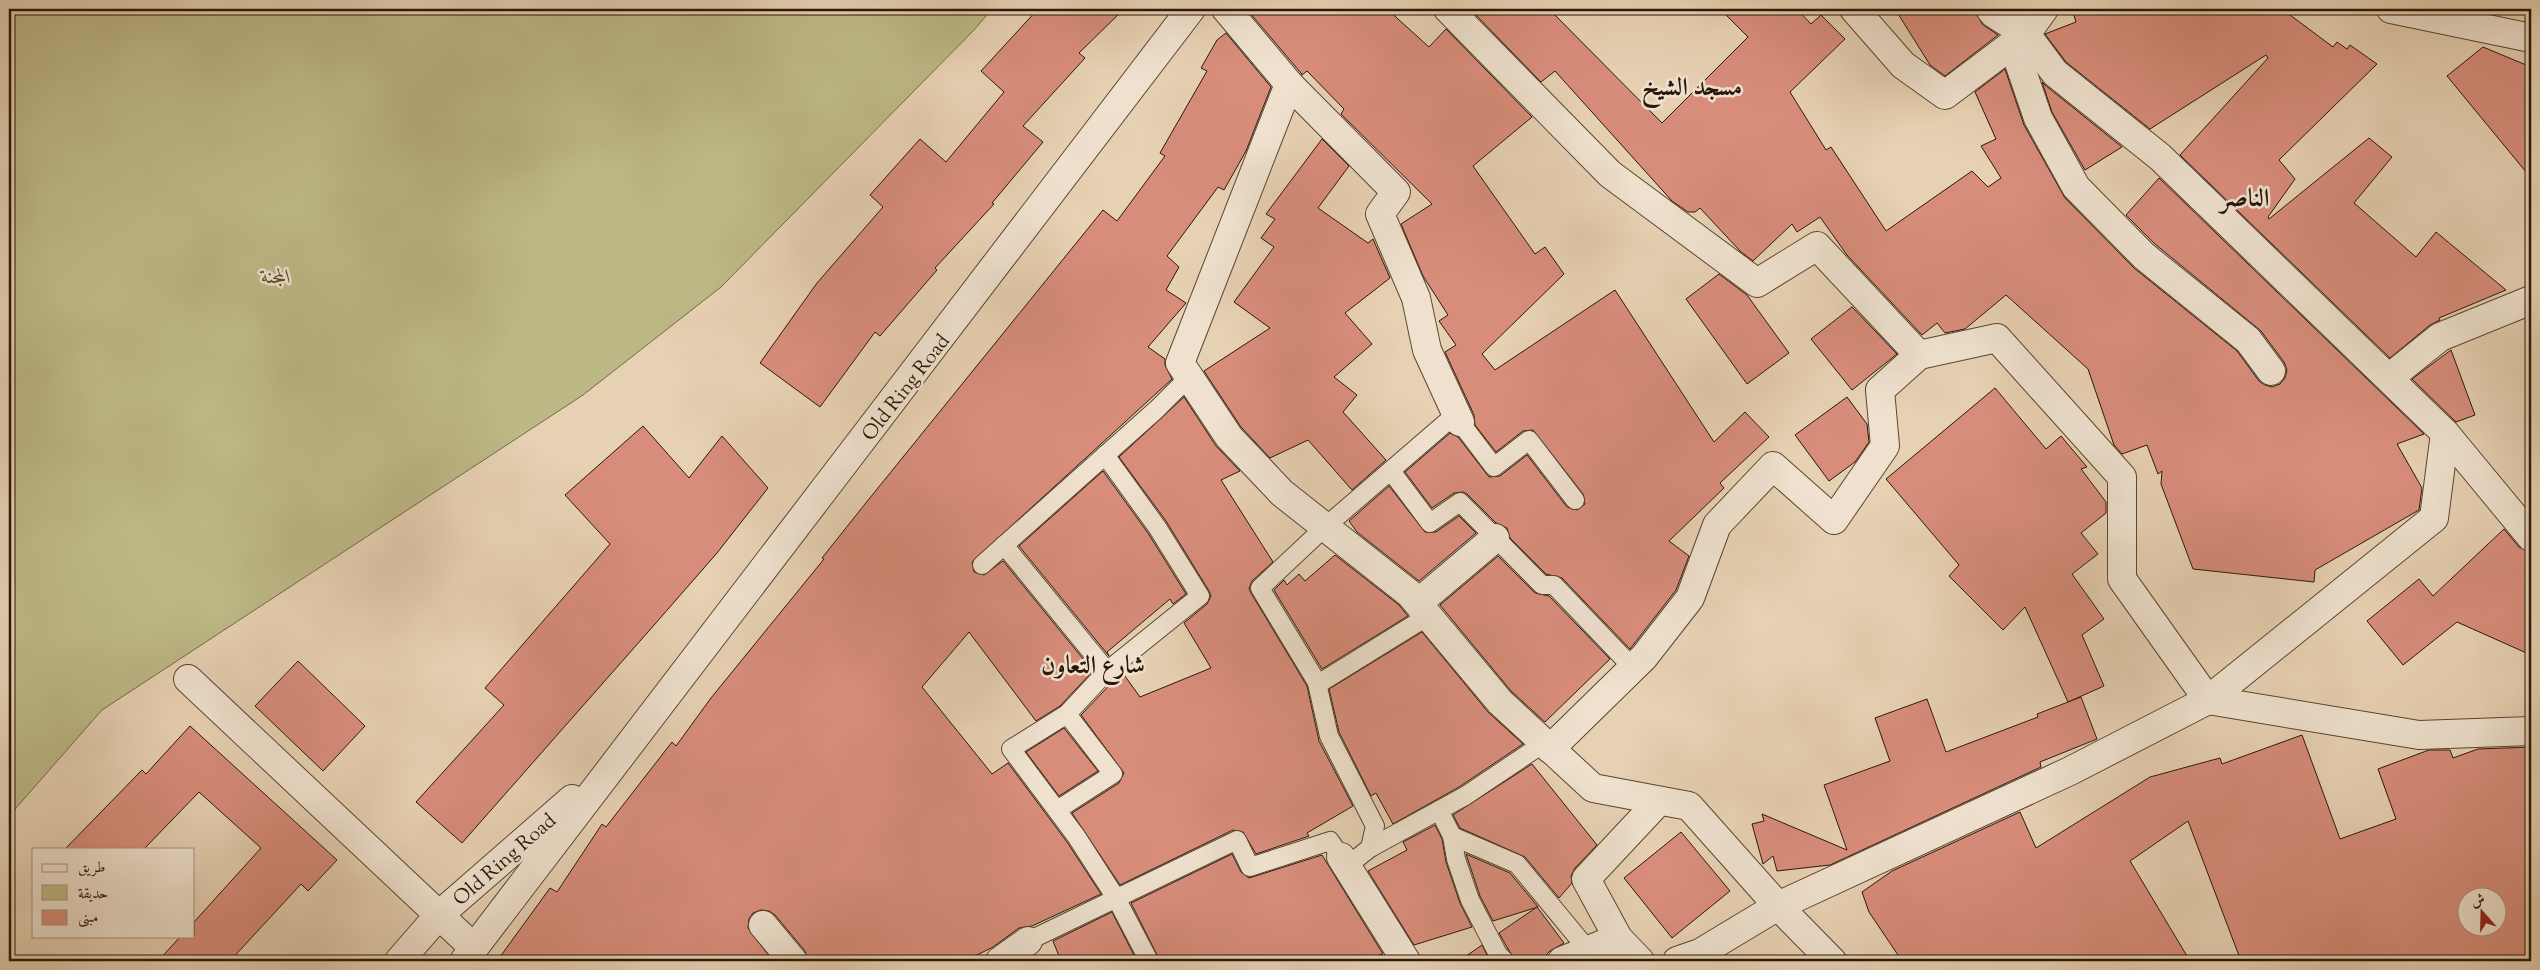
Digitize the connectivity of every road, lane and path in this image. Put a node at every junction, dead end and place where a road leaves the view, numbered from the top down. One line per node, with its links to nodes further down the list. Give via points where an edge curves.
1 (1191, 9): 35 (street, Old Ring Road, via 996,268)
2 (1226, 9): 10 (street)
3 (1448, 9): 12 (street, via 1610,174 1757,283 1817,246)
4 (1854, 9): 9 (street, via 1903,65 1945,95)
5 (1990, 9): 9 (street)
6 (2044, 9): 9 (street)
7 (2391, 9): 8 (street)
8 (2531, 38)
9 (2020, 40): 13 (street, via 2038,118 2076,187 2144,256 2248,340); 15 (street, via 2055,73 2160,157)
10 (1289, 84): 14 (street, via 1180,363); 16 (street, via 1396,192 1380,214 1416,298 1427,350)
11 (2531, 300): 15 (street, via 2440,338)
12 (1919, 355): 27 (street, via 1880,390 1885,446 1834,520 1773,466 1717,525 1690,598); 31 (street, via 1997,338 2122,477 2122,579)
13 (2271, 371)
14 (1189, 377): 18 (lane); 21 (street, via 1229,437 1282,493)
15 (2389, 378): 17 (street)
16 (1458, 418): 19 (lane); 20 (lane, via 1494,466 1529,440)
17 (2445, 433): 22 (street); 31 (street, via 2434,518)
18 (1105, 455): 24 (lane); 28 (lane, via 1157,527 1200,596)
19 (1391, 470): 21 (lane); 23 (lane, via 1430,523 1460,502)
20 (1575, 500)
21 (1325, 527): 26 (street, via 1410,594); 30 (lane, via 1260,588)
22 (2531, 537)
23 (1494, 538): 26 (street); 27 (lane, via 1542,585 1554,585)
24 (1004, 545): 25 (lane); 28 (lane)
25 (982, 565)
26 (1423, 610): 30 (lane); 34 (street, via 1500,702)
27 (1633, 668): 34 (street)
28 (1107, 671): 32 (lane)
29 (188, 679): 44 (street)
30 (1317, 683): 40 (lane, via 1329,736 1375,826)
31 (2208, 700): 33 (street, via 2419,735); 43 (street, via 2070,771)
32 (1067, 714): 37 (lane, via 1113,774); 37 (lane, via 1011,749)
33 (2531, 731)
34 (1547, 746): 36 (street, via 1593,788); 38 (lane)
35 (614, 762): 44 (street, Old Ring Road); 49 (street, Old Ring Road)
36 (1659, 801): 43 (street, via 1689,806); 46 (street, via 1586,879)
37 (1057, 810): 42 (lane)
38 (1439, 810): 39 (lane); 40 (lane)
39 (1452, 836): 48 (lane, via 1517,864); 55 (lane, via 1470,900 1498,954)
40 (1370, 848): 41 (lane)
41 (1344, 861): 42 (lane, via 1330,841 1250,867 1237,840); 54 (street)
42 (1116, 898): 47 (lane); 53 (lane)
43 (1778, 906): 58 (street, via 1700,953); 59 (street)
44 (439, 915): 49 (street); 50 (street, Old Ring Road)
45 (763, 926): 51 (street)
46 (1618, 938): 48 (street); 57 (street)
47 (1028, 941): 52 (street)
48 (1588, 950): 56 (street)
49 (469, 955)
50 (399, 961)
51 (793, 961)
52 (1000, 961)
53 (1149, 961)
54 (1406, 961)
55 (1505, 961)
56 (1562, 961)
57 (1640, 961)
58 (1677, 961)
59 (1832, 961)

